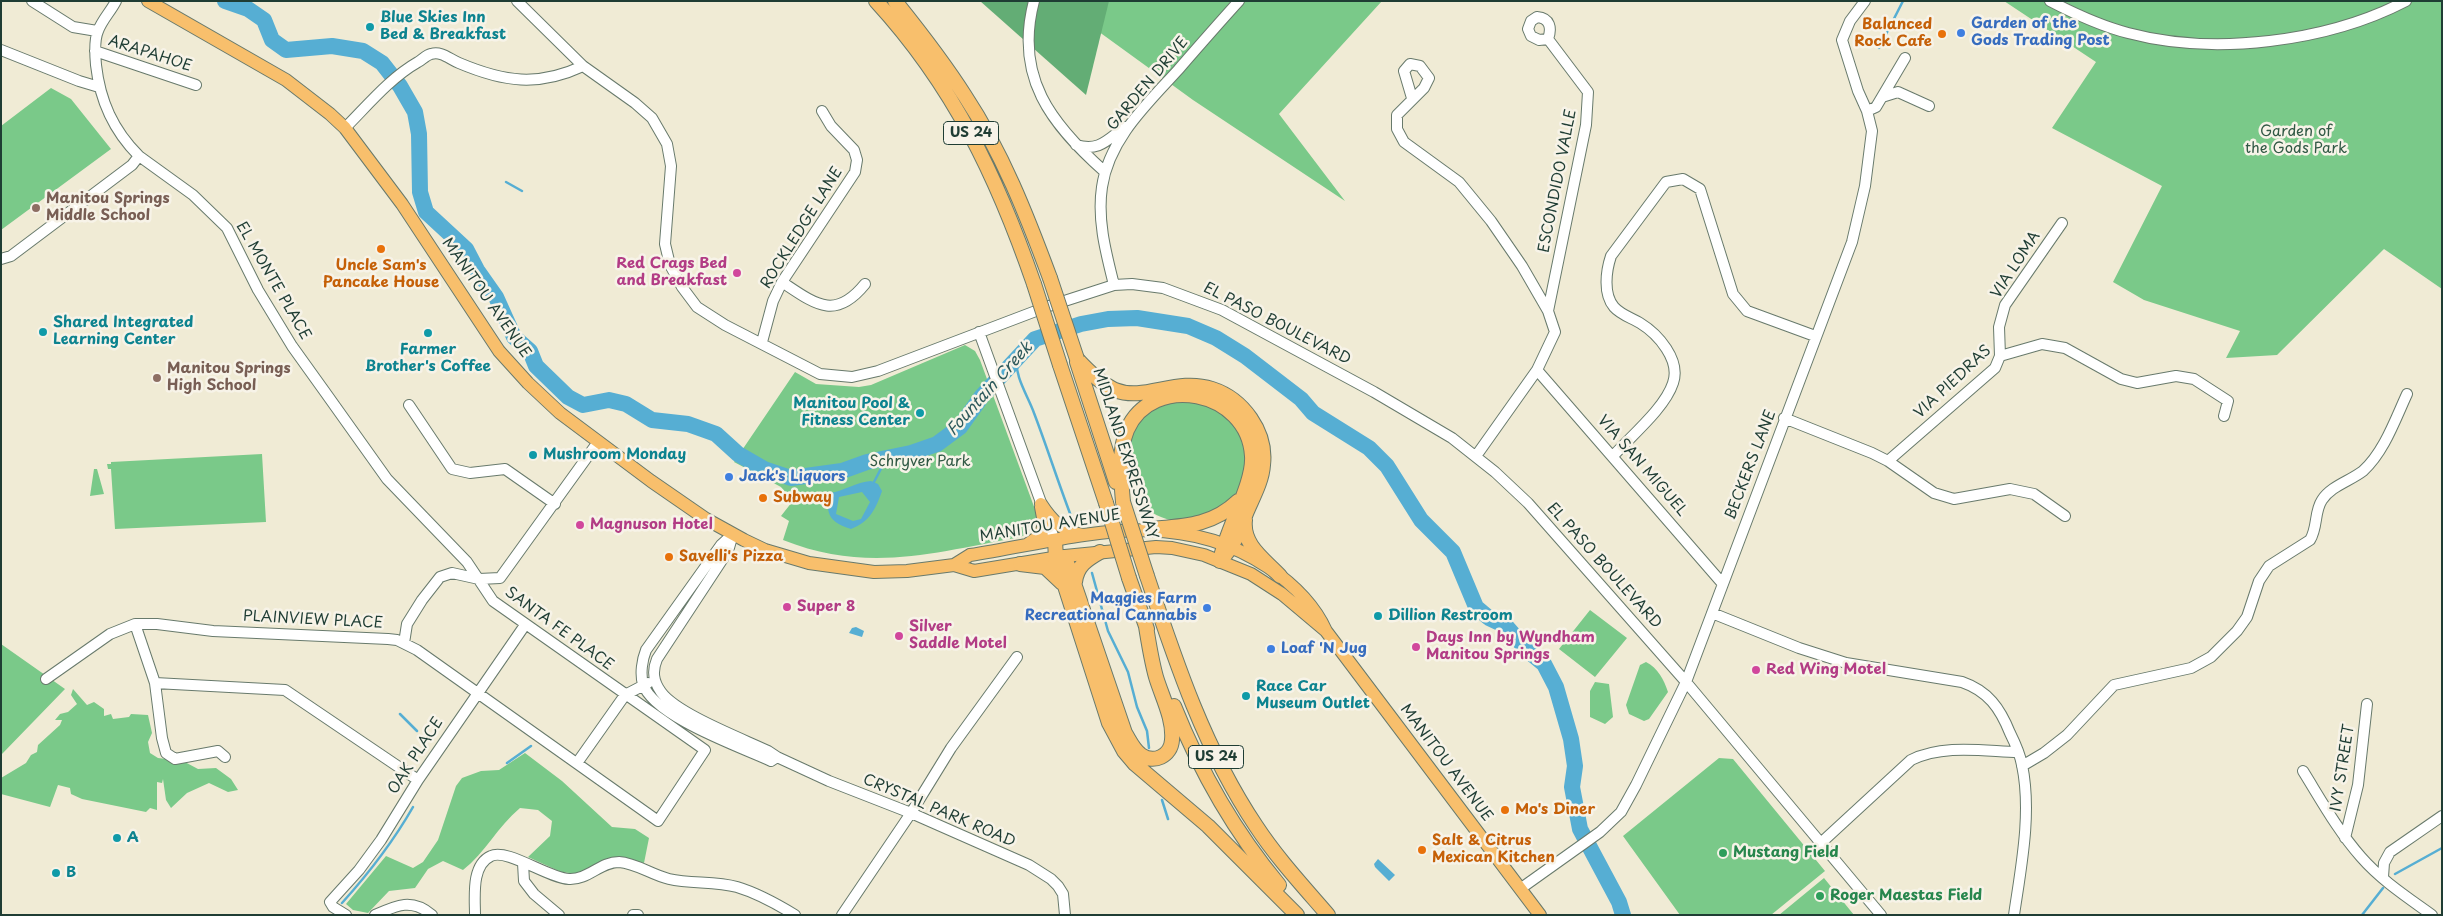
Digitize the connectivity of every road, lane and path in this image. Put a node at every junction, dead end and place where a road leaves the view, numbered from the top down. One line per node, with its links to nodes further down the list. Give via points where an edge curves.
1 (32, 1): 12 (street, via 73,27)
2 (116, 1): 12 (street, EL MONTE PLACE)
3 (148, 1): 26 (main road, MANITOU AVENUE, via 286,80 315,100)
4 (517, 1): 17 (street, EL PASO BOULEVARD)
5 (876, 1): 73 (highway, US 24, bridge, via 915,48 967,124 1012,221)
6 (895, 1): 40 (highway, MIDLAND EXPRESSWAY / US 24, bridge, via 966,96 997,152 1029,219)
7 (1034, 1): 27 (street, via 1028,21 1030,71 1054,117)
8 (1239, 1): 25 (street, GARDEN DRIVE)
9 (1866, 1): 24 (street, BECKERS LANE, via 1850,21 1842,40)
10 (2050, 1): 11 (street, via 2097,23 2128,33 2181,42 2226,44 2301,36 2342,27)
11 (2406, 1)
12 (98, 31): 15 (street, EL MONTE PLACE)
13 (1548, 39): 35 (street, ESCONDIDO VALLE, via 1588,92 1586,125)
14 (1, 50): 19 (street)
15 (95, 51): 18 (street, ARAPAHOE); 19 (street, EL MONTE PLACE)
16 (1905, 58): 20 (street)
17 (583, 66): 26 (street, via 564,76 503,79 442,53 430,54 402,71); 38 (street, EL PASO BOULEVARD, via 652,118 667,144 671,185 666,244 670,265 682,288 697,307 725,325)
18 (196, 85)
19 (99, 87): 28 (street, EL MONTE PLACE, via 104,106 117,128)
20 (1882, 97): 22 (street, via 1898,92); 24 (street, via 1876,107)
21 (1412, 98): 35 (street, via 1397,115 1397,129 1404,142 1460,182 1522,266)
22 (1929, 106)
23 (822, 111): 32 (street, ROCKLEDGE LANE, via 831,126 854,150 857,160 855,172)
24 (1867, 111): 37 (street, BECKERS LANE, via 1872,131 1858,221)
25 (1132, 122): 27 (street, via 1099,145 1088,148); 29 (street, GARDEN DRIVE, via 1115,147)
26 (345, 128): 47 (main road, MANITOU AVENUE, via 404,207 505,358 544,399)
27 (1075, 144): 29 (street)
28 (140, 156): 31 (street, via 11,256); 42 (street, EL MONTE PLACE, via 193,195 227,228 258,290)
29 (1105, 172): 34 (street, GARDEN DRIVE, via 1101,188 1102,230)
30 (2062, 223): 39 (street, VIA LOMA, via 2005,305 1999,327)
31 (1, 259)
32 (782, 282): 33 (street, via 822,306 840,305 858,294); 38 (street, ROCKLEDGE LANE, via 773,301)
33 (865, 284)
34 (1114, 285): 36 (street, EL PASO BOULEVARD); 48 (street, EL PASO BOULEVARD, via 1163,288 1222,310 1422,419)
35 (1548, 311): 41 (street, via 1554,332)
36 (979, 332): 38 (street, EL PASO BOULEVARD, via 878,371 852,377 820,374); 54 (street)
37 (1816, 336): 46 (street, BECKERS LANE); 49 (street, via 1747,311 1732,294 1700,189 1682,179 1666,182 1611,256 1607,286 1614,307 1643,324 1663,344 1674,367 1674,382 1653,413)
38 (762, 342)
39 (2000, 356): 45 (street, VIA PIEDRAS, via 2042,344 2065,348 2121,379 2137,383 2176,376 2194,379 2228,401); 50 (street, VIA PIEDRAS, via 1995,368)
40 (1076, 359): 52 (highway, MIDLAND EXPRESSWAY / US 24); 55 (highway, via 1104,384 1127,393 1197,385 1212,388 1236,402 1252,421 1263,455 1261,475)
41 (1537, 370): 48 (street); 49 (street, VIA SAN MIGUEL)
42 (325, 392): 69 (street, SANTA FE PLACE, via 387,479 467,562)
43 (2407, 394): 91 (street, via 2389,434 2370,463 2322,500 2310,540 2269,566 2262,575 2247,617 2223,647 2198,665 2114,685 2066,736)
44 (409, 404): 53 (street, via 452,469 470,473 505,469)
45 (2224, 416)
46 (1784, 418): 50 (street); 70 (street, BECKERS LANE)
47 (598, 442): 53 (street); 58 (main road, MANITOU AVENUE, via 681,503)
48 (1476, 456): 81 (street, EL PASO BOULEVARD, via 1528,503)
49 (1613, 456): 70 (street, VIA SAN MIGUEL)
50 (1888, 461): 56 (street, via 1934,493 1954,498 2010,489 2034,494)
51 (1242, 496): 52 (highway, via 1253,458 1243,426 1219,403 1188,395 1158,402 1132,421 1122,453); 57 (highway, via 1216,518); 61 (highway)
52 (1123, 502): 114 (highway, MIDLAND EXPRESSWAY / US 24, bridge, via 1197,716 1223,771 1261,834)
53 (555, 504): 69 (street, via 500,578)
54 (1041, 504): 59 (main road, via 1059,526); 60 (street); 62 (main road, via 1044,523 1041,535)
55 (1246, 514): 61 (highway); 68 (highway, via 1244,529 1247,540)
56 (2065, 516)
57 (1150, 529): 59 (main road, MANITOU AVENUE); 61 (main road, MANITOU AVENUE, via 1194,535)
58 (734, 534): 67 (main road, MANITOU AVENUE, via 765,550 839,568 874,572); 80 (street, via 728,551 660,652 654,666); 83 (street, via 721,546 649,646 643,660)
59 (1088, 535): 60 (main road, MANITOU AVENUE)
60 (1055, 541): 62 (main road, MANITOU AVENUE); 64 (highway)
61 (1228, 546): 65 (highway); 68 (main road, MANITOU AVENUE)
62 (1019, 547): 67 (main road, MANITOU AVENUE, via 970,555)
63 (1100, 552): 64 (main road, MANITOU AVENUE); 65 (main road, MANITOU AVENUE, via 1172,548); 71 (highway, via 1082,564)
64 (1060, 557): 66 (main road, MANITOU AVENUE); 71 (highway)
65 (1220, 561): 76 (main road, MANITOU AVENUE, via 1267,584)
66 (1020, 564): 67 (main road, MANITOU AVENUE, via 974,570); 71 (highway, via 1048,569)
67 (954, 565)
68 (1280, 576): 76 (main road, MANITOU AVENUE, via 1319,614)
69 (479, 579): 75 (street, SANTA FE PLACE, via 493,601); 77 (street, via 445,574 436,580 408,624)
70 (1722, 583): 72 (street, BECKERS LANE)
71 (1072, 588): 73 (highway, via 1126,733 1139,754 1158,758 1171,746 1171,722 1156,675); 112 (highway, via 1109,723 1124,751 1220,837)
72 (1712, 613): 81 (street, BECKERS LANE); 87 (street, via 1846,663 1962,682 1977,688 1997,706)
73 (1145, 620): 113 (highway, US 24, via 1180,720 1211,786 1256,858)
74 (135, 624): 77 (street, PLAINVIEW PLACE, via 213,631 381,638); 79 (street, PLAINVIEW PLACE, via 110,634); 82 (street)
75 (525, 625): 84 (street, OAK PLACE); 85 (street, SANTA FE PLACE)
76 (1326, 631): 101 (main road, MANITOU AVENUE)
77 (404, 643): 84 (street, PLAINVIEW PLACE)
78 (1017, 657): 94 (street, via 951,748)
79 (46, 679)
80 (655, 680): 83 (street); 89 (street, CRYSTAL PARK ROAD, via 666,698 688,712)
81 (1686, 682): 98 (street, EL PASO BOULEVARD); 101 (street, BECKERS LANE, via 1621,812 1600,832)
82 (155, 683): 88 (street, via 166,752 175,759 218,750); 93 (street, via 285,690)
83 (643, 684): 85 (street); 89 (street, CRYSTAL PARK ROAD, via 655,701 676,717 771,761)
84 (477, 692): 90 (street, PLAINVIEW PLACE); 93 (street, OAK PLACE)
85 (625, 695): 90 (street); 96 (street, SANTA FE PLACE, via 705,750)
86 (2367, 704): 97 (street, IVY STREET, via 2358,785)
87 (2018, 752): 91 (street); 98 (street, via 1946,750 1923,754 1911,760)
88 (225, 757)
89 (777, 757): 94 (street, CRYSTAL PARK ROAD)
90 (577, 762): 96 (street, PLAINVIEW PLACE)
91 (2022, 766): 117 (street, via 2025,821)
92 (2303, 771): 97 (street)
93 (418, 780): 102 (street, OAK PLACE, via 381,840 330,902 333,908)
94 (911, 813): 110 (street); 111 (street, CRYSTAL PARK ROAD, via 1042,873 1063,894)
95 (2442, 816): 100 (street, via 2390,852 2384,863)
96 (658, 821)
97 (2346, 838): 100 (street)
98 (1822, 842): 116 (street, EL PASO BOULEVARD)
99 (523, 863): 105 (street, via 505,854 486,860 477,879); 106 (street, via 524,882); 109 (street, via 568,879 582,878 619,862 668,879 736,887)
100 (2383, 877): 118 (street)
101 (1520, 889): 115 (main road, MANITOU AVENUE)
102 (346, 915)
103 (376, 915): 104 (street, via 408,903)
104 (432, 915)
105 (475, 915)
106 (559, 915)
107 (634, 915): 108 (street)
108 (638, 915)
109 (795, 915)
110 (842, 915)
111 (1065, 915)
112 (1297, 915)
113 (1304, 915)
114 (1328, 915)
115 (1540, 915)
116 (1881, 915)
117 (2014, 915)
118 (2432, 915)

